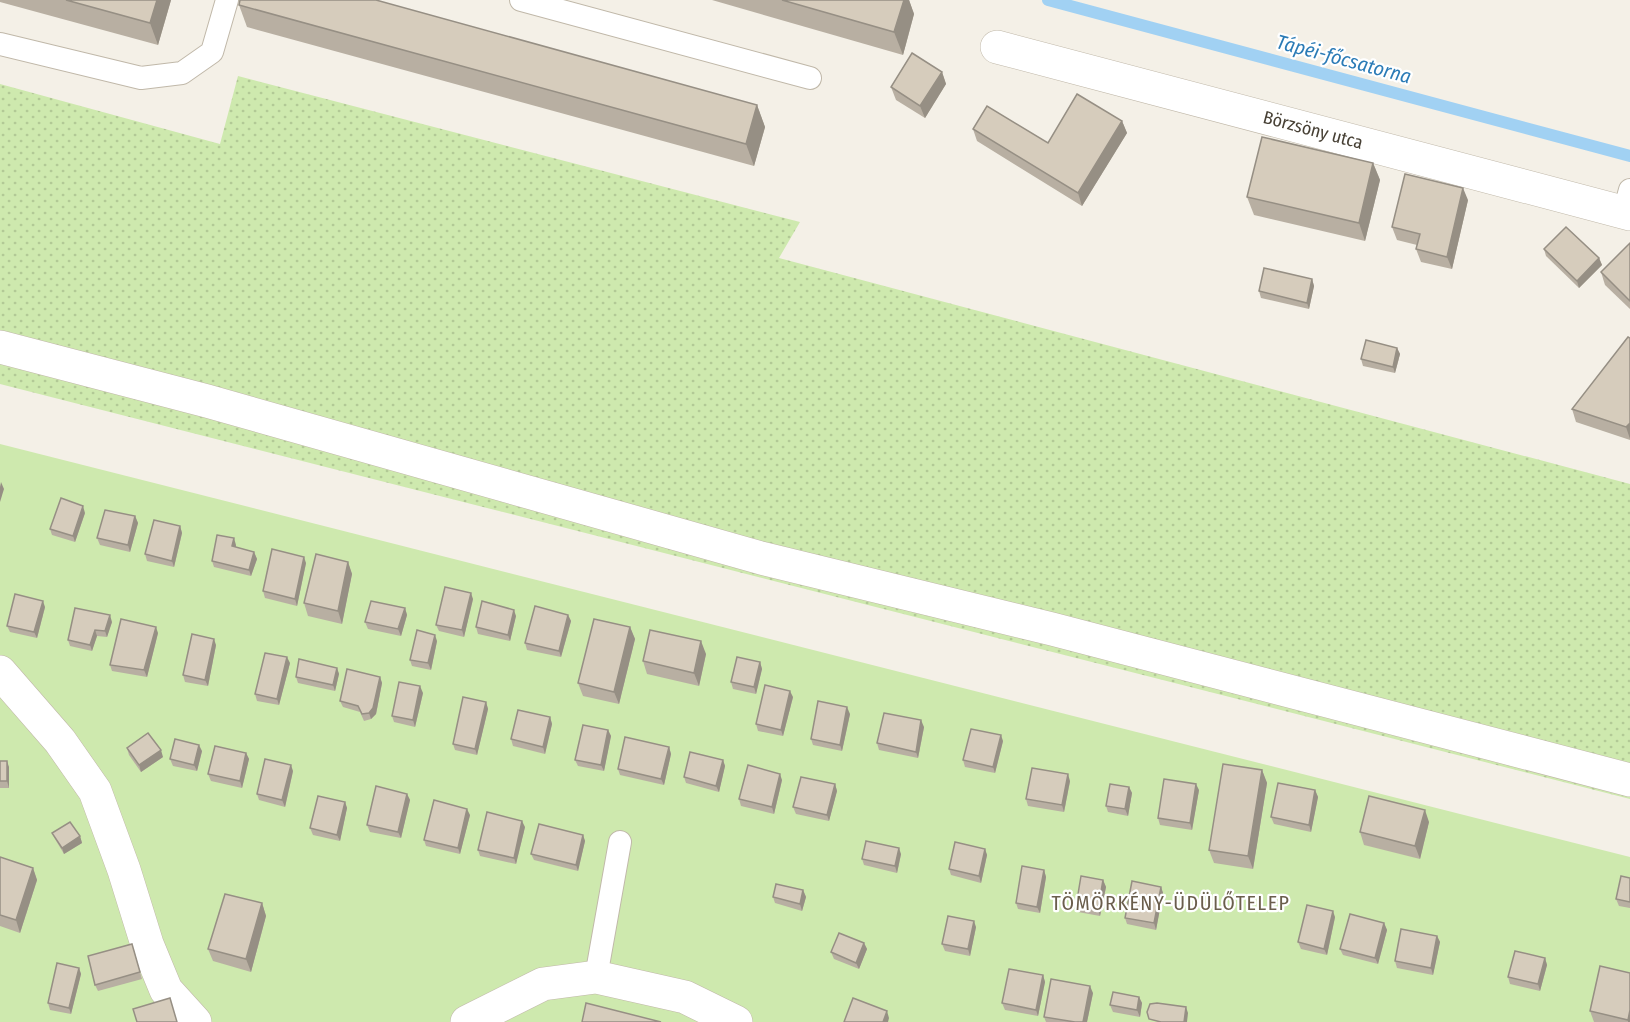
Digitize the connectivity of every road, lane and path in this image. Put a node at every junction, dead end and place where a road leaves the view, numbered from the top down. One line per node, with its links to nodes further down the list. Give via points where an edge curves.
1 (227, 0): 3 (lane, via 212,52 182,73 141,78)
2 (521, 0): 5 (lane)
3 (0, 44)
4 (997, 47): 6 (street, Börzsöny utca)
5 (810, 78)
6 (1628, 205)
7 (0, 347): 9 (street, via 207,401 761,558 1052,629)
8 (0, 672): 12 (street, via 60,741 95,791 166,990)
9 (1630, 780)
10 (620, 842): 11 (lane)
11 (597, 977): 13 (street, via 543,984); 14 (street, via 685,997)
12 (195, 1022)
13 (467, 1022)
14 (736, 1022)

